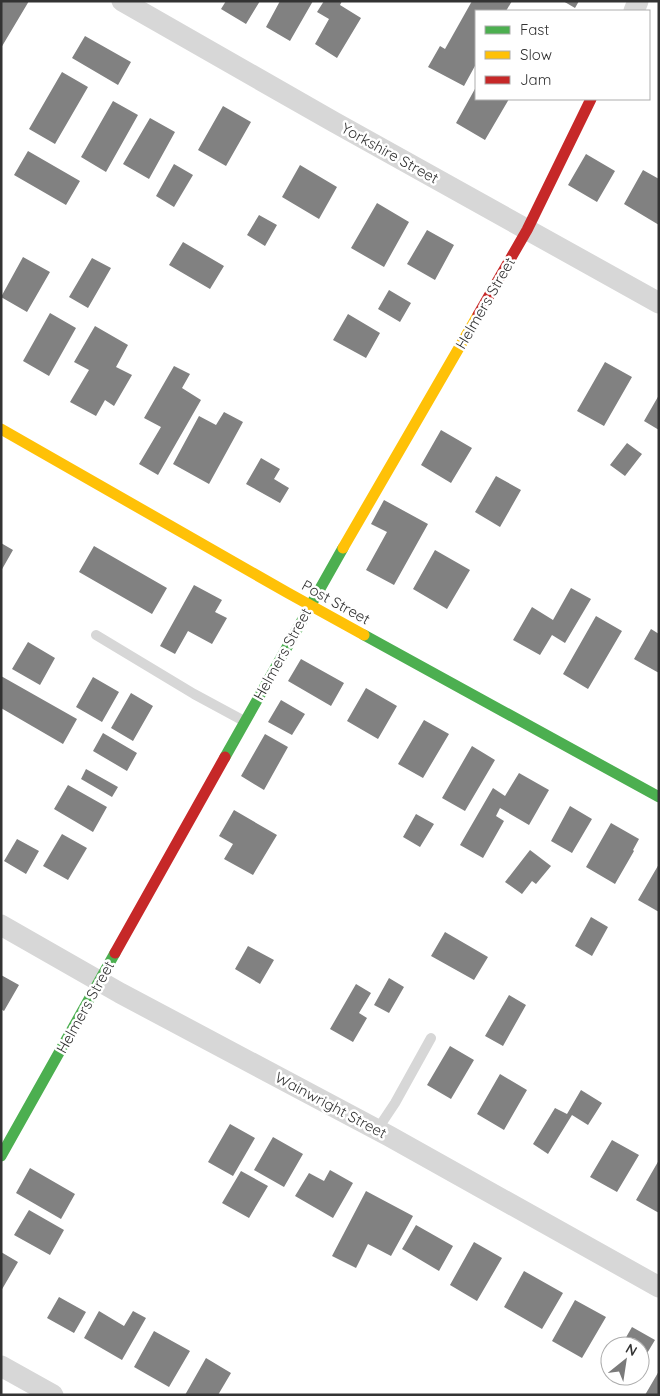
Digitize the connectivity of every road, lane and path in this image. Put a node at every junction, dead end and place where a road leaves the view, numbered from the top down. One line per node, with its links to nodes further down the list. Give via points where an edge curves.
1 (122, 1): 3 (street, Yorkshire Street)
2 (591, 100): 3 (street, Helmers Street)
3 (527, 230): 4 (street, Yorkshire Street); 6 (street, Helmers Street)
4 (659, 303)
5 (1, 429): 6 (street, Post Street)
6 (310, 605): 8 (street, Helmers Street); 9 (street, Post Street)
7 (96, 635): 8 (lane)
8 (245, 722): 11 (street, Helmers Street)
9 (659, 797)
10 (1, 925): 11 (street, Wainwright Street)
11 (100, 982): 13 (street, Wainwright Street); 14 (street, Helmers Street)
12 (432, 1038): 13 (lane)
13 (377, 1130): 15 (street, Wainwright Street)
14 (1, 1156)
15 (659, 1288)
16 (1, 1366): 17 (street)
17 (53, 1395)

